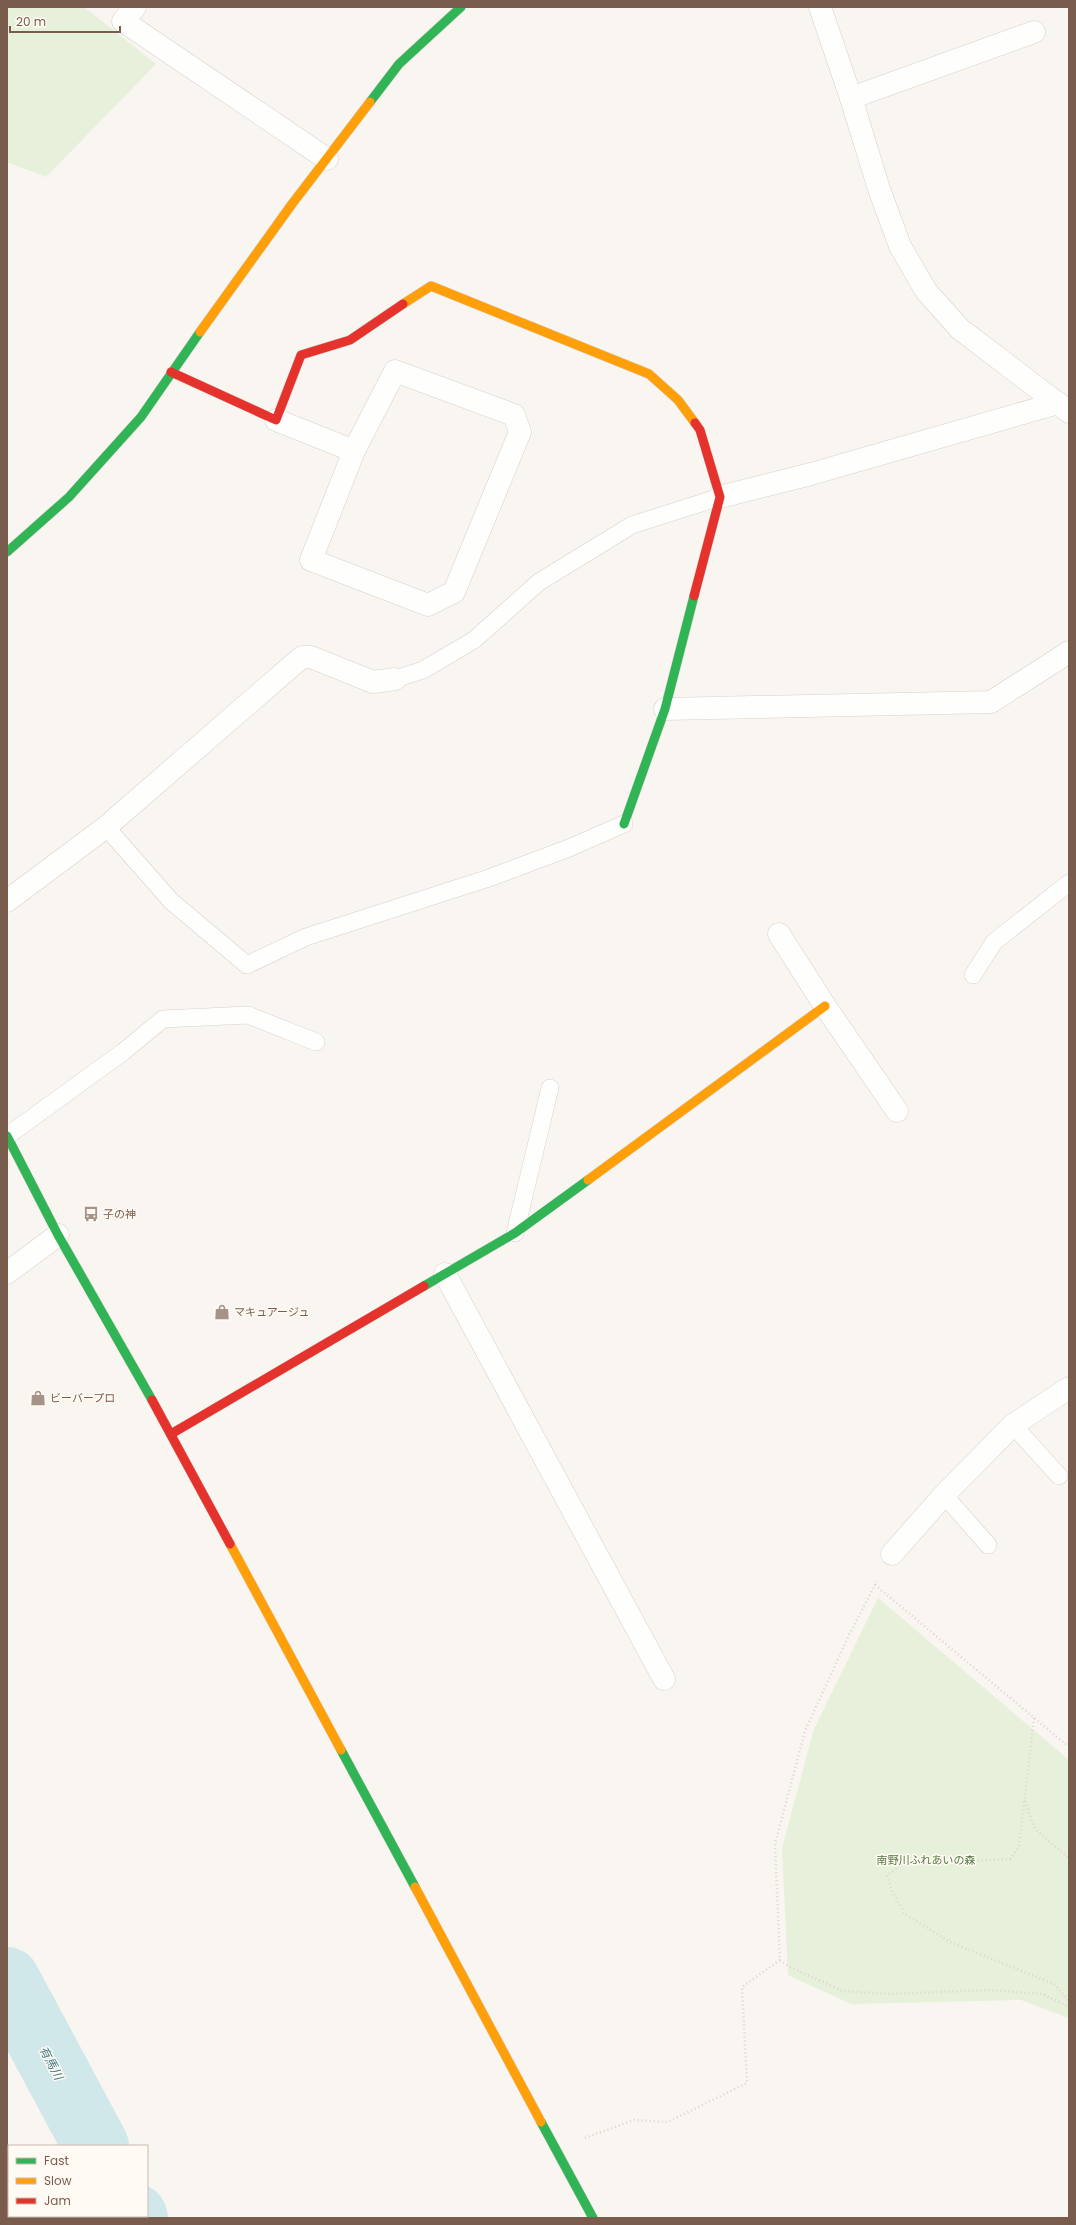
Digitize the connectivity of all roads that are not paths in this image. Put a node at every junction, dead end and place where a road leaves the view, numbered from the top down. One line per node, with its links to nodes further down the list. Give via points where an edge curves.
1 (135, 7): 6 (street, via 123,21)
2 (460, 7): 6 (street, via 399,64)
3 (820, 7): 5 (street)
4 (1034, 32): 5 (street)
5 (851, 98): 8 (street, via 878,189 900,246 926,291 960,329)
6 (327, 159): 7 (street)
7 (170, 372): 9 (street); 12 (street, via 141,417 74,491)
8 (1064, 407): 11 (street)
9 (276, 420): 10 (street); 11 (street, via 301,355 350,340 431,286 649,374 678,400 700,430)
10 (354, 451): 10 (street, via 395,371 514,415 520,432 454,592 428,604 311,560)
11 (720, 497): 14 (lane, via 632,525 539,582 474,640 423,670); 15 (street)
12 (7, 552)
13 (1069, 652): 15 (street, via 991,702)
14 (395, 678): 17 (street, via 373,682 311,657 302,657)
15 (665, 709): 16 (street)
16 (624, 824): 17 (lane, via 489,878 306,937 247,965 172,900)
17 (106, 827): 19 (street)
18 (1069, 882): 21 (lane, via 994,942)
19 (7, 901)
20 (779, 934): 22 (street)
21 (972, 974)
22 (825, 1006): 25 (street); 27 (street)
23 (316, 1042): 26 (lane, via 248,1015 163,1019 123,1052)
24 (550, 1088): 27 (lane)
25 (897, 1111)
26 (7, 1136): 28 (street)
27 (515, 1233): 30 (street)
28 (58, 1235): 29 (street); 33 (street)
29 (7, 1273)
30 (445, 1274): 33 (street); 38 (street)
31 (1069, 1388): 32 (street)
32 (1013, 1425): 34 (lane); 35 (street)
33 (171, 1434): 39 (street)
34 (1059, 1476)
35 (944, 1495): 36 (lane); 37 (street)
36 (988, 1545)
37 (892, 1554)
38 (664, 1679)
39 (593, 2218)

